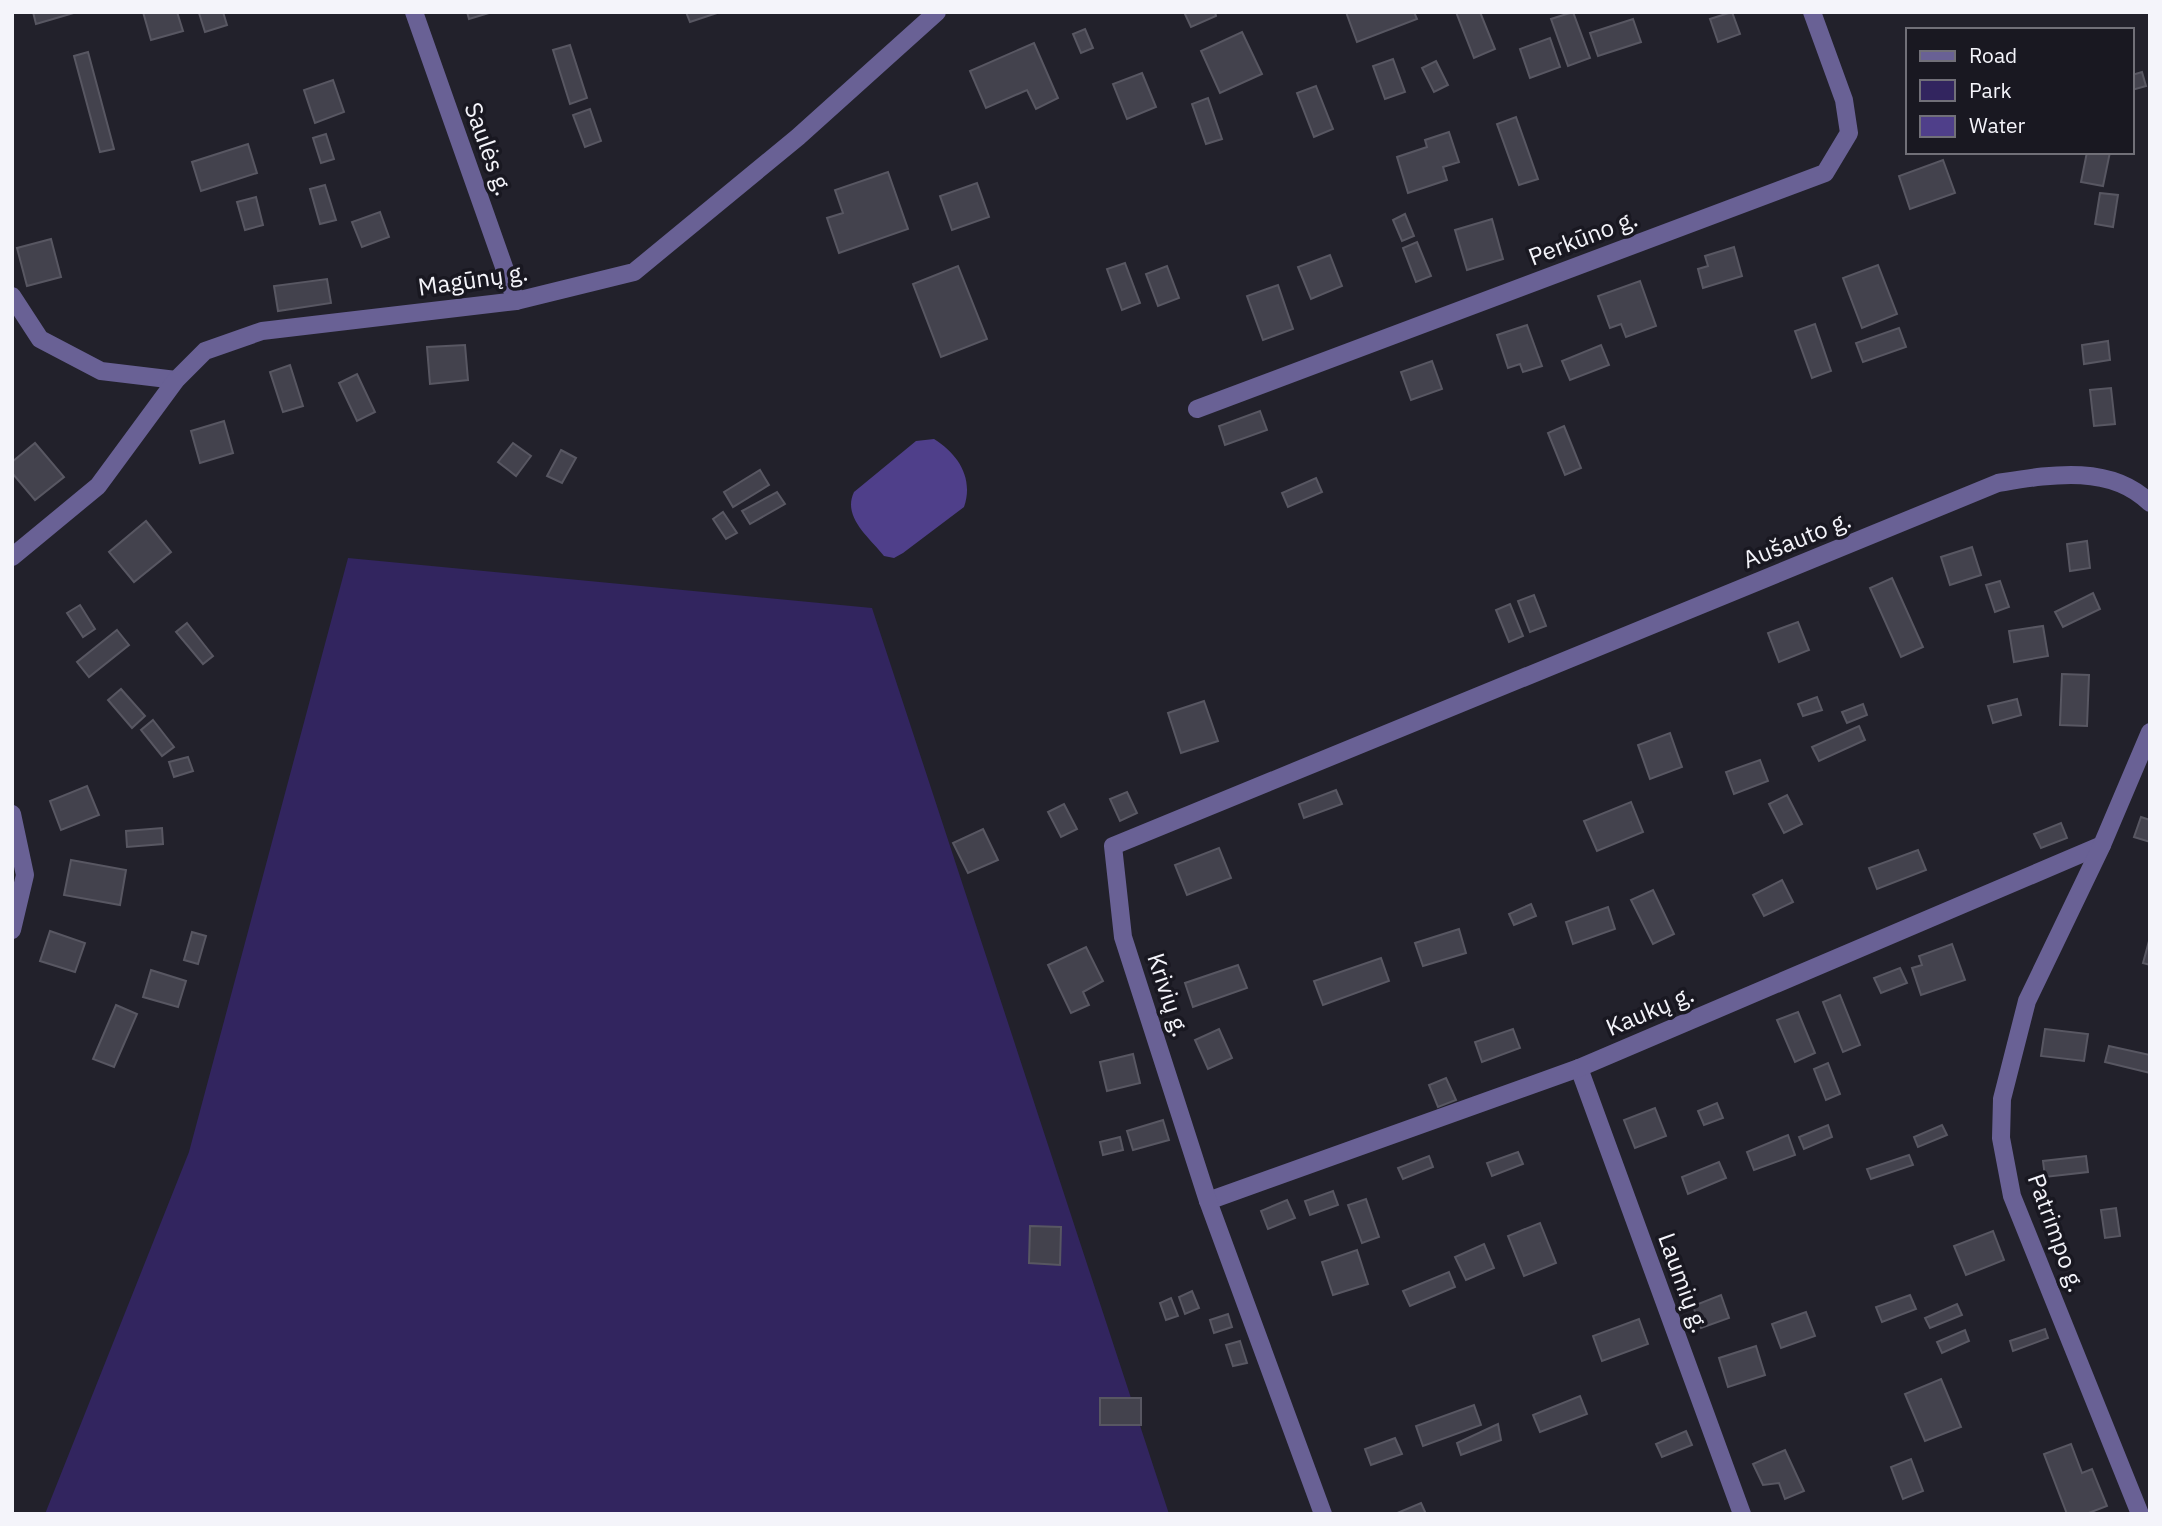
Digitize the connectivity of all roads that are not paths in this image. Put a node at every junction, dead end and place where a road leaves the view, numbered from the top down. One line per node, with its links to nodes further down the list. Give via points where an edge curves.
1 (414, 12): 5 (street, Saulės g.)
2 (937, 12): 5 (street, Magūnų g., via 798,137 634,272)
3 (1812, 12): 7 (street, Perkūno g., via 1843,100 1849,133 1825,173)
4 (12, 296): 6 (street, via 40,339 101,371)
5 (516, 301): 6 (street, Magūnų g., via 262,331 205,351)
6 (176, 380): 9 (street, Magūnų g., via 98,486)
7 (1197, 409)
8 (2150, 503): 10 (street, Aušauto g., via 2138,492 2085,473 1998,484)
9 (12, 557)
10 (1466, 703): 16 (street, Krivių g., via 1113,846 1123,937)
11 (2150, 732): 13 (street, Patrimpo g.)
12 (12, 814): 14 (street, via 25,875)
13 (2102, 845): 15 (street, Kaukų g.); 19 (street, Patrimpo g., via 2027,1001 2002,1099 2001,1138 2012,1196)
14 (12, 930)
15 (1579, 1068): 16 (street, Kaukų g.); 18 (street, Laumių g.)
16 (1208, 1201): 17 (street, Krivių g.)
17 (1323, 1514)
18 (1742, 1514)
19 (2140, 1514)

